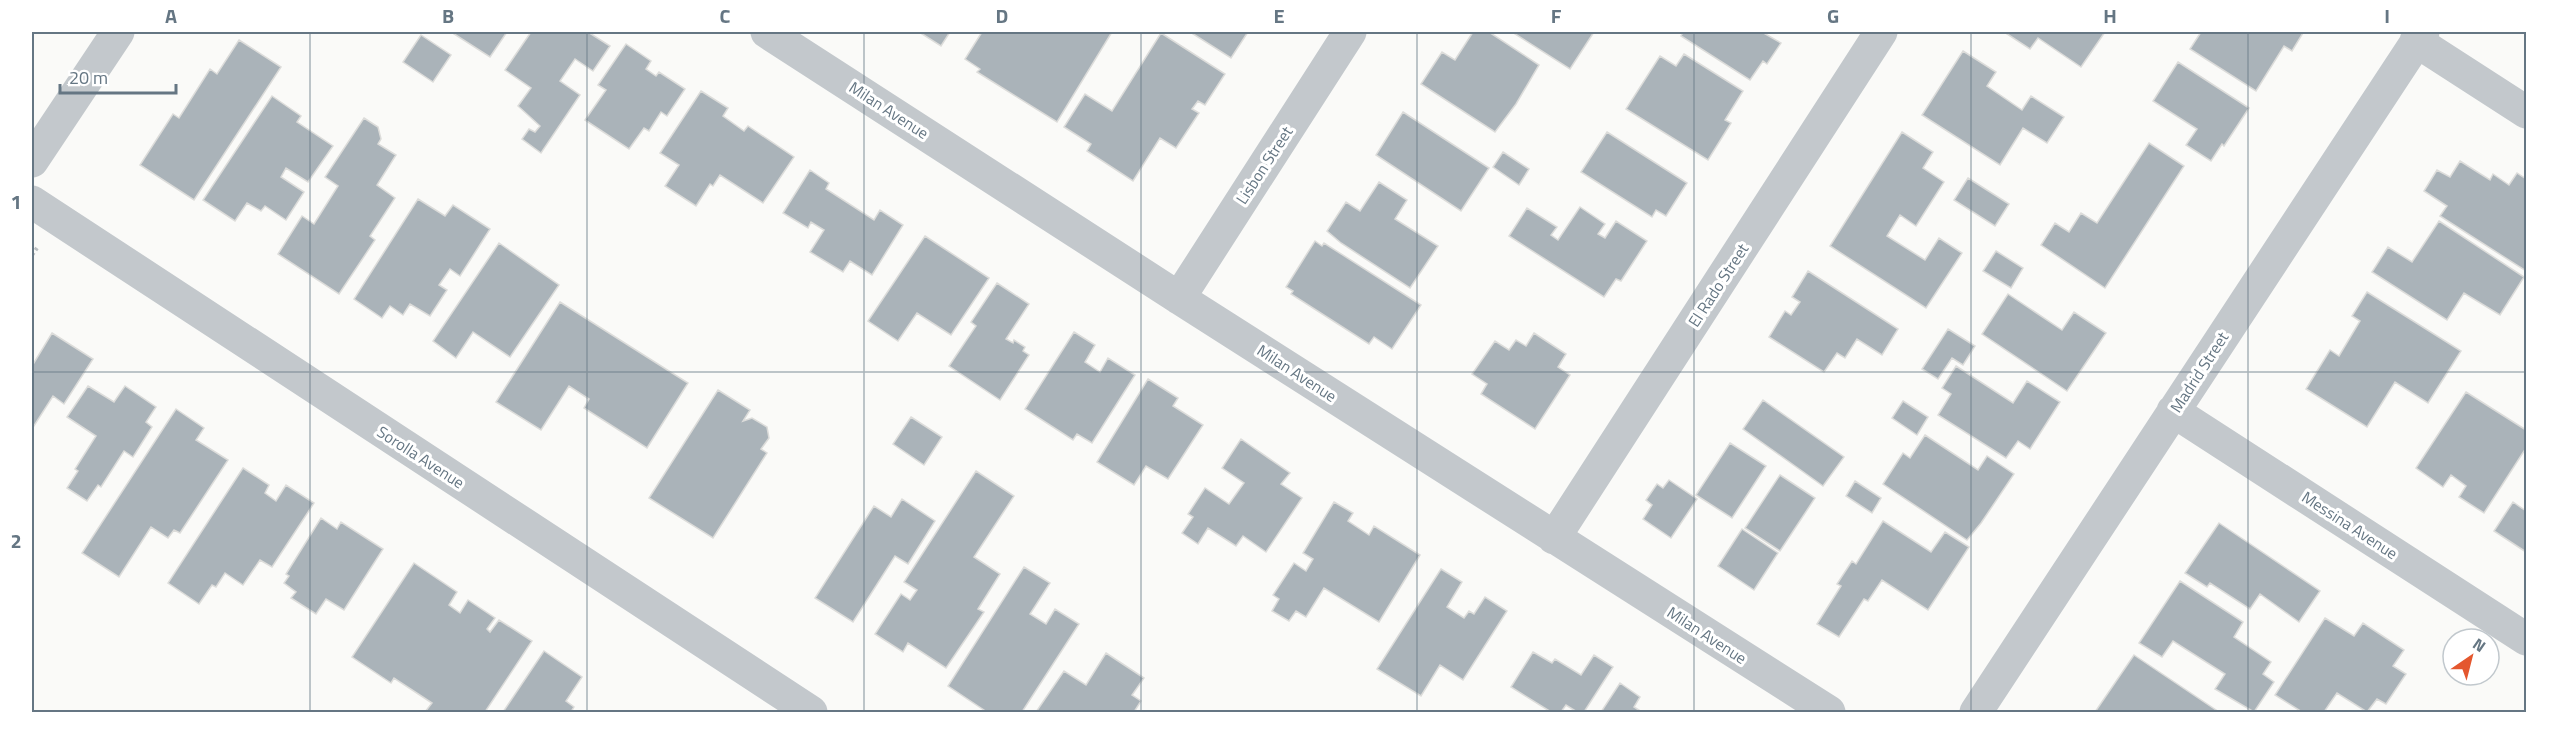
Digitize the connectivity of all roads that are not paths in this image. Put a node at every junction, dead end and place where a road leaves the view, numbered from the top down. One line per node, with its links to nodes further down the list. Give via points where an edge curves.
1 (118, 32): 7 (street)
2 (767, 32): 9 (street, Milan Avenue)
3 (1350, 32): 9 (street, Lisbon Street)
4 (1881, 32): 11 (street, El Rado Street)
5 (2420, 36): 6 (street); 10 (street, Madrid Street)
6 (2526, 112)
7 (32, 161)
8 (32, 202): 13 (street, Sorolla Avenue)
9 (1179, 298): 11 (street, Milan Avenue)
10 (2173, 411): 12 (street, Messina Avenue); 15 (street, Madrid Street)
11 (1554, 537): 14 (street, Milan Avenue)
12 (2526, 639)
13 (811, 712)
14 (1829, 712)
15 (1976, 712)

